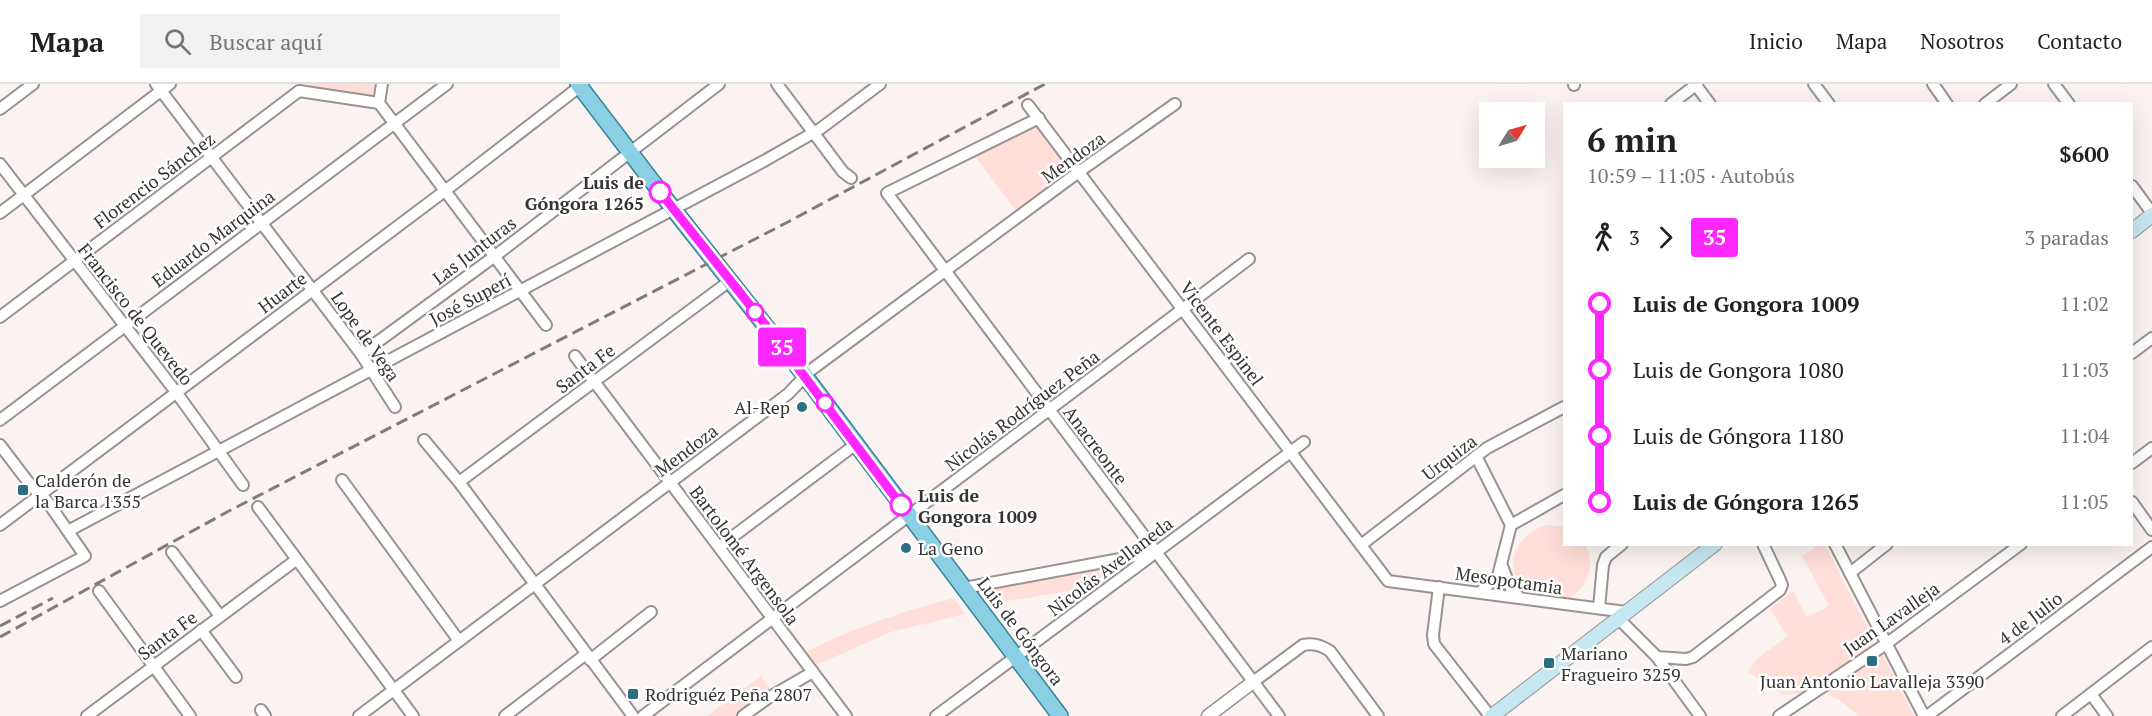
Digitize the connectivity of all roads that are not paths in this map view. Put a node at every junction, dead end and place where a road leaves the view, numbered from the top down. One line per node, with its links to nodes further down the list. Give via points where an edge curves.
1 (33, 84): 24 (street)
2 (382, 84): 21 (street)
3 (447, 84): 26 (street, Eduardo Marquina)
4 (719, 84): 28 (street, Las Junturas)
5 (777, 84): 27 (street)
6 (880, 84): 27 (street, José Superí)
7 (1696, 84): 15 (street); 16 (street)
8 (1814, 84): 17 (street)
9 (1933, 84): 18 (street)
10 (2011, 84): 19 (street)
11 (2054, 84): 20 (street)
12 (580, 85): 28 (main road, Luis de Góngora); 34 (street, Huarte)
13 (162, 86): 29 (street, Lope de Vega); 35 (street)
14 (299, 88): 21 (street, Florencio Sánchez); 29 (street, Florencio Sánchez)
15 (1674, 102)
16 (1709, 102)
17 (1828, 102)
18 (1946, 102)
19 (1988, 102)
20 (2068, 102)
21 (379, 103): 26 (street)
22 (1175, 104): 31 (street, Mendoza)
23 (1028, 105): 25 (street, Vicente Espinel)
24 (0, 110)
25 (1039, 118): 31 (street, Vicente Espinel); 44 (street, Anacreonte, via 887,193)
26 (394, 124): 34 (street); 39 (street, Eduardo Marquina)
27 (814, 133): 32 (street); 36 (street, José Superí)
28 (630, 152): 36 (main road, Luis de Góngora); 41 (street, Las Junturas)
29 (211, 157): 39 (street, Lope de Vega); 43 (street, Florencio Sánchez)
30 (0, 164): 35 (street, Francisco de Quevedo)
31 (1080, 171): 44 (street, Mendoza); 48 (street, Vicente Espinel)
32 (851, 178)
33 (2133, 187): 38 (street)
34 (446, 190): 41 (street); 46 (street, Huarte)
35 (23, 195): 37 (street); 43 (street, Francisco de Quevedo)
36 (674, 210): 45 (main road, Luis de Góngora); 47 (street, José Superí)
37 (0, 213)
38 (2152, 214): 40 (main road)
39 (261, 222): 46 (street, Lope de Vega); 50 (street, Eduardo Marquina)
40 (2133, 230)
41 (495, 256): 47 (street); 54 (street, Las Junturas)
42 (1249, 259): 48 (street, Nicolás Rodríguez Peña)
43 (74, 261): 49 (street, Florencio Sánchez); 50 (street, Francisco de Quevedo)
44 (945, 270): 57 (street, Mendoza); 62 (street, Anacreonte)
45 (731, 280): 57 (main road, Luis de Góngora); 58 (street, Santa Fe)
46 (312, 289): 54 (street, Lope de Vega); 59 (street, Huarte)
47 (520, 290): 51 (street); 56 (street, José Superí)
48 (1183, 309): 62 (street, Nicolás Rodríguez Peña); 70 (street, Vicente Espinel)
49 (0, 317)
50 (124, 326): 59 (street, Francisco de Quevedo); 63 (street, Eduardo Marquina)
51 (546, 326)
52 (2152, 338): 53 (street)
53 (2133, 352)
54 (361, 354): 56 (street, Lope de Vega)
55 (575, 356): 58 (street, Bartolomé Argensola)
56 (372, 370): 60 (street, Lope de Vega); 69 (street, José Superí)
57 (805, 376): 66 (main road, Luis de Góngora); 75 (street, Mendoza, via 788,394)
58 (594, 382): 74 (street, Santa Fe); 75 (street, Bartolomé Argensola)
59 (176, 392): 69 (street, Francisco de Quevedo); 77 (street, Huarte)
60 (395, 407)
61 (1563, 408): 71 (street, Urquiza)
62 (1049, 410): 81 (street, Nicolás Rodríguez Peña); 96 (street, Anacreonte)
63 (0, 420)
64 (424, 440): 74 (street)
65 (1304, 442): 70 (street, Nicolás Avellaneda)
66 (856, 444): 81 (main road, Luis de Góngora); 93 (street)
67 (0, 445): 77 (street)
68 (2152, 448): 72 (street)
69 (219, 450): 76 (street, Francisco de Quevedo); 85 (street, José Superí)
70 (1291, 452): 86 (street, Vicente Espinel); 96 (street, Nicolás Avellaneda)
71 (1476, 456): 83 (street); 86 (street, Urquiza)
72 (2133, 462)
73 (342, 480): 114 (street)
74 (459, 482): 101 (street)
75 (670, 483): 93 (street, Bartolomé Argensola); 101 (street, Mendoza)
76 (243, 485)
77 (40, 494): 82 (street, Huarte); 85 (street)
78 (1563, 496): 83 (street)
79 (2133, 503): 84 (street)
80 (258, 507): 97 (street)
81 (910, 516): 103 (main road, Luis de Góngora); 112 (street, Nicolás Rodríguez Peña)
82 (0, 525)
83 (1511, 525): 98 (street)
84 (2152, 530)
85 (68, 531): 107 (street, via 85,556)
86 (1361, 545): 100 (street, Vicente Espinel)
87 (1620, 546): 108 (street, via 1603,565)
88 (1712, 546): 110 (main road)
89 (1764, 546): 119 (street, via 1782,585 1780,590 1693,657)
90 (1836, 546): 99 (street)
91 (1884, 546): 99 (street)
92 (2018, 546): 115 (street, Juan Lavalleja)
93 (719, 547): 112 (street, Bartolomé Argensola)
94 (2152, 547): 143 (street, 4 de Julio)
95 (172, 552): 111 (street)
96 (1155, 552): 103 (street); 118 (street, Nicolás Avellaneda); 123 (street, Anacreonte)
97 (296, 560): 111 (street, Santa Fe); 124 (street)
98 (1502, 566): 105 (street, via 1498,576); 106 (street, via 1511,589)
99 (1850, 573): 115 (street)
100 (1388, 581): 102 (street, Mesopotamia)
101 (534, 585): 114 (street, Mendoza); 117 (street)
102 (1439, 587): 105 (street, Mesopotamia); 140 (street, via 1434,644)
103 (964, 588): 118 (main road, Luis de Góngora)
104 (99, 591): 120 (street)
105 (1480, 592): 106 (street, Mesopotamia)
106 (1520, 598): 108 (street, Mesopotamia)
107 (0, 601)
108 (1599, 608): 110 (street, Mesopotamia)
109 (651, 612): 117 (street)
110 (1622, 615): 119 (street); 140 (main road)
111 (220, 616): 113 (street, Santa Fe)
112 (773, 619): 121 (street, Bartolomé Argensola); 132 (street, Nicolás Rodríguez Peña)
113 (201, 630): 120 (street, Santa Fe); 122 (street)
114 (459, 641): 124 (street, Mendoza)
115 (1886, 644): 142 (street, Juan Lavalleja); 143 (street)
116 (2151, 651): 125 (street)
117 (588, 657): 130 (street); 131 (street)
118 (1016, 657): 135 (street, Nicolás Avellaneda); 136 (main road, Luis de Góngora)
119 (1657, 657): 141 (street)
120 (153, 667): 126 (street, Santa Fe); 127 (street)
121 (813, 672): 133 (street); 134 (street, Bartolomé Argensola)
122 (236, 677)
123 (1253, 682): 137 (street); 138 (street, Anacreonte); 139 (street, via 1303,645 1321,645 1330,651)
124 (394, 690): 128 (street, Mendoza); 129 (street)
125 (2091, 694): 144 (street); 145 (street)
126 (87, 716)
127 (190, 716)
128 (359, 716)
129 (413, 716)
130 (505, 716)
131 (633, 716)
132 (643, 716)
133 (743, 716)
134 (846, 716)
135 (936, 716)
136 (1060, 716)
137 (1208, 716)
138 (1279, 716)
139 (1378, 716)
140 (1491, 716)
141 (1700, 716)
142 (1779, 716)
143 (1926, 716)
144 (2061, 716)
145 (2107, 716)

